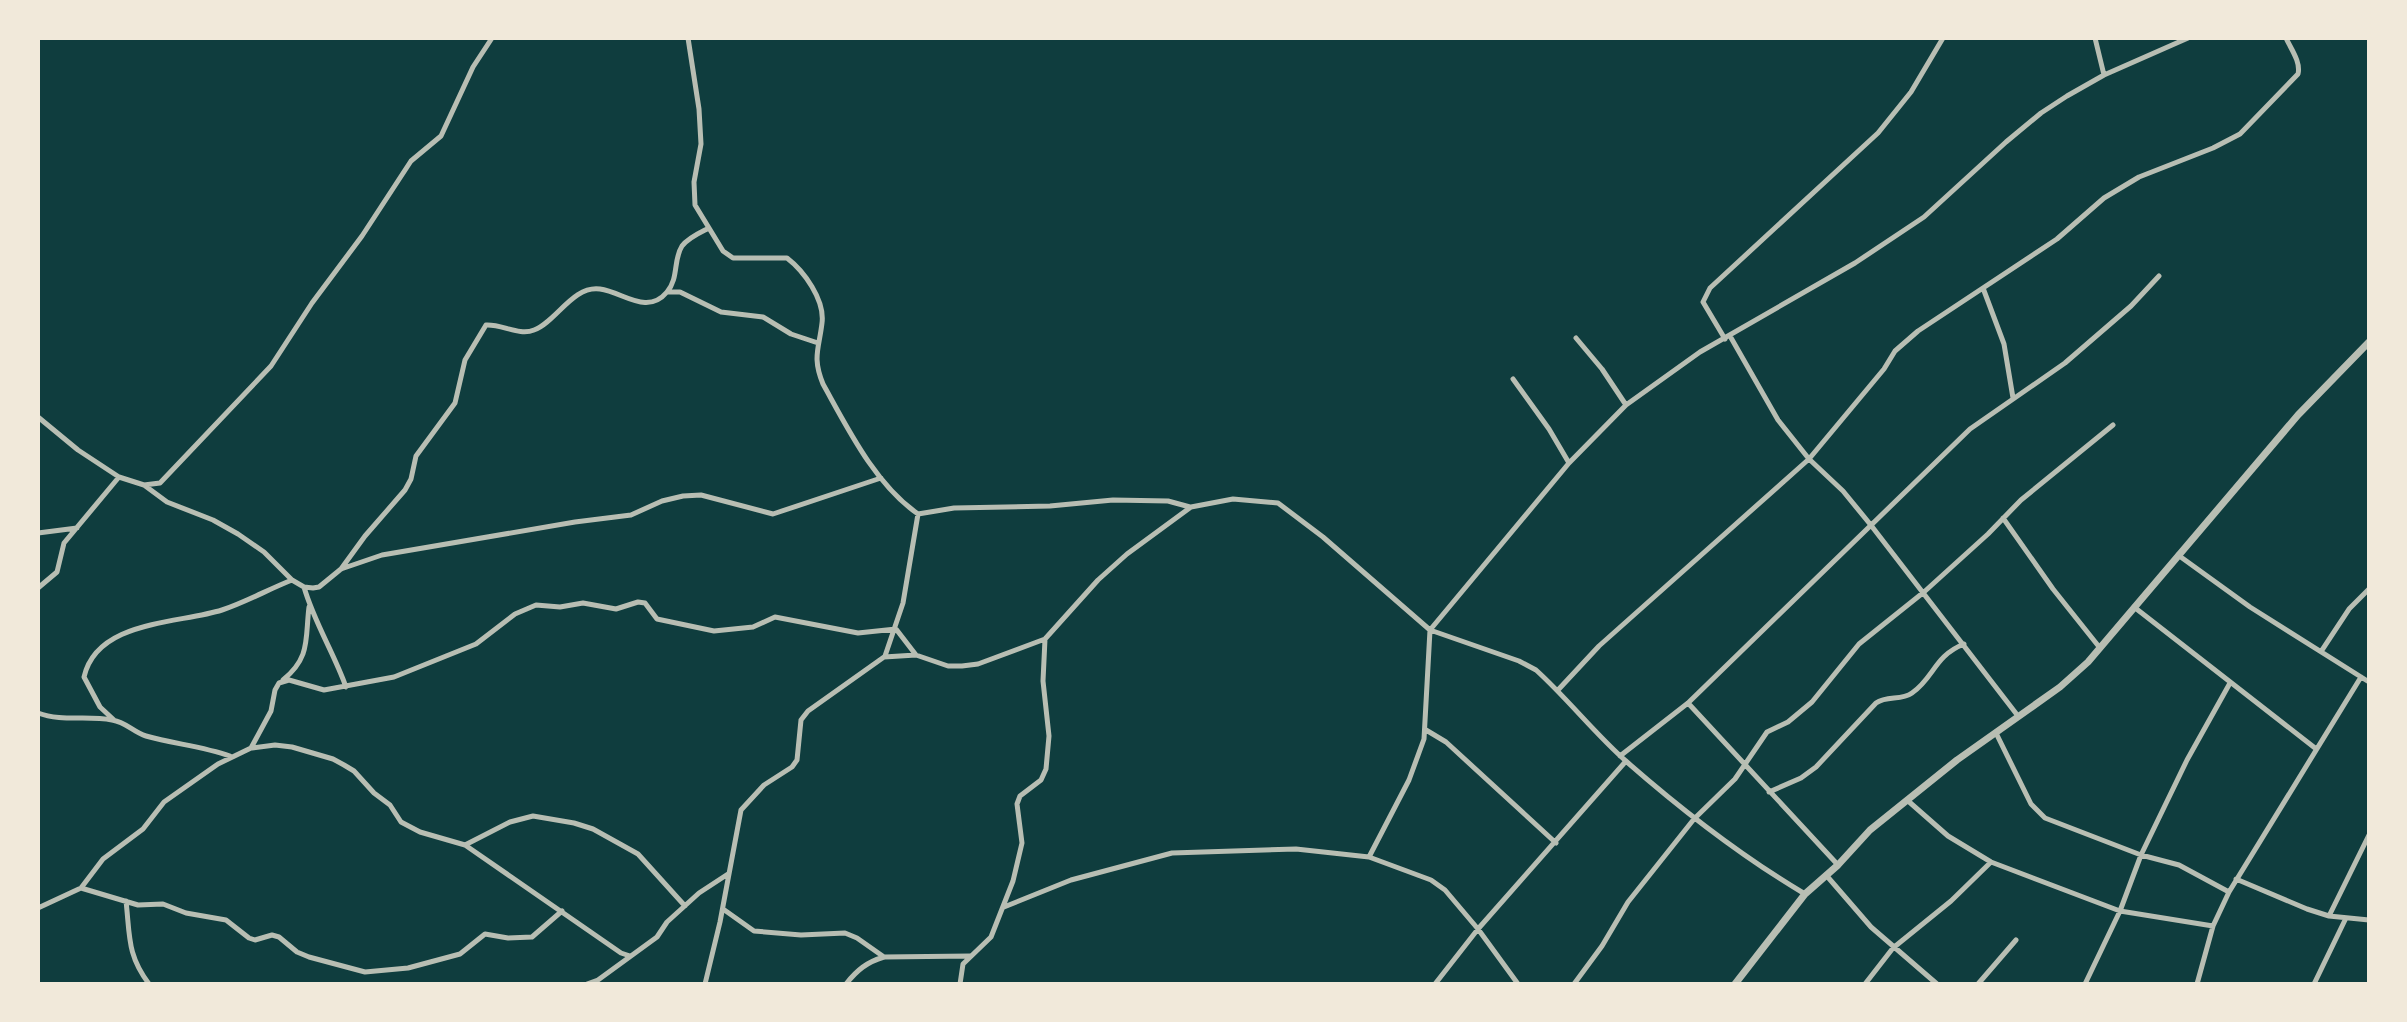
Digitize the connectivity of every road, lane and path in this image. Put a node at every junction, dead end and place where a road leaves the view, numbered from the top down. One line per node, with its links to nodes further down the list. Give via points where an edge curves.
1 (492, 38): 25 (street, via 441,136 411,161 271,366 160,483)
2 (688, 38): 8 (street, via 701,144 695,205)
3 (1943, 38): 13 (street, via 1911,92 1878,133 1710,288 1703,302)
4 (2095, 38): 7 (street)
5 (2188, 38): 7 (street)
6 (2286, 38): 10 (street, via 2298,74 2240,134 2139,177)
7 (2104, 75): 13 (street, via 2041,113 1924,217)
8 (707, 229): 11 (street, via 683,244); 15 (street, via 733,258 778,256 797,266 821,307)
9 (2159, 276): 17 (street, via 2065,363)
10 (1983, 288): 17 (street, via 2004,344); 21 (street, via 1944,311 1895,351)
11 (667, 292): 15 (street, via 680,292 721,312 763,317); 33 (street, via 653,302 635,303 590,290 533,331 486,325 465,360 455,403 416,456 405,490)
12 (1576, 338): 18 (street)
13 (1727, 338): 18 (street); 21 (street)
14 (2369, 342): 32 (street, via 2298,415)
15 (818, 343): 24 (street, via 816,367 823,384)
16 (1513, 379): 22 (street)
17 (2013, 398): 29 (street, via 1970,429)
18 (1626, 405): 22 (street)
19 (38, 417): 23 (street)
20 (2113, 425): 28 (street)
21 (1809, 459): 29 (street); 54 (street, via 1599,646)
22 (1569, 463): 42 (street)
23 (119, 477): 25 (street); 30 (street)
24 (881, 478): 27 (street); 33 (street, via 773,514 701,495 683,496 631,515 404,550)
25 (144, 485): 34 (street, via 167,502 238,534)
26 (1191, 507): 27 (street, via 1113,500); 42 (street, via 1233,499 1278,503); 43 (street, via 1098,580)
27 (918, 514): 41 (street)
28 (2003, 518): 38 (street); 45 (street)
29 (1870, 524): 38 (street); 55 (street)
30 (78, 528): 31 (street); 36 (street, via 62,548 57,572)
31 (38, 533)
32 (2178, 555): 40 (street); 46 (street)
33 (341, 569): 35 (street, via 319,587)
34 (292, 580): 35 (street); 58 (street, via 226,609 133,628 114,639 87,662 84,677 100,707)
35 (304, 587): 39 (street)
36 (38, 588)
37 (2369, 589): 46 (street)
38 (1924, 592): 44 (street); 66 (street, via 1859,644 1812,702 1767,732)
39 (309, 606): 51 (street, via 307,647); 53 (street)
40 (2134, 607): 45 (street); 52 (street)
41 (896, 629): 47 (street); 48 (street); 53 (street, via 858,633 775,617 753,627 714,631 657,619 645,603 616,609 583,603 536,605 439,661)
42 (1430, 630): 54 (street, via 1519,661); 59 (street)
43 (1045, 639): 47 (street, via 962,666); 85 (street, via 1046,769 1017,804 1022,843)
44 (1964, 644): 57 (street); 67 (street, via 1937,662 1912,693 1876,703 1816,767)
45 (2101, 649): 57 (street)
46 (2322, 650): 49 (street)
47 (916, 655): 48 (street)
48 (884, 657): 77 (street, via 801,720 797,760 741,810)
49 (2361, 677): 50 (street); 62 (street)
50 (2369, 682)
51 (279, 683): 53 (street, via 289,680 324,690); 61 (street)
52 (2230, 683): 62 (street); 73 (street)
53 (346, 687)
54 (1558, 690): 63 (street)
55 (1688, 703): 63 (street); 66 (street)
56 (38, 713): 58 (street)
57 (2019, 717): 60 (street)
58 (114, 720): 64 (street, via 144,736)
59 (1426, 730): 71 (street, via 1446,742); 74 (street, via 1409,780)
60 (1996, 733): 68 (street); 73 (street, via 2037,812)
61 (251, 748): 64 (street); 72 (street, via 284,746 333,759 354,771 410,828)
62 (2315, 748): 79 (street)
63 (1620, 756): 65 (street)
64 (231, 757): 80 (street, via 164,802 143,829 103,859)
65 (1626, 761): 69 (street); 71 (street)
66 (1744, 765): 67 (street); 69 (street)
67 (1769, 792): 76 (street)
68 (1907, 800): 75 (street, via 1948,836); 76 (street)
69 (1694, 819): 82 (street); 107 (street, via 1628,902)
70 (2369, 835): 90 (street)
71 (1556, 843): 94 (street)
72 (465, 845): 84 (street, via 533,816 574,823 638,854); 88 (street)
73 (2141, 855): 81 (street, via 2198,873); 89 (street)
74 (1369, 857): 85 (street, via 1296,849 1172,853 1071,880); 94 (street, via 1431,880)
75 (1991, 862): 89 (street); 96 (street)
76 (1838, 865): 78 (street)
77 (729, 873): 84 (street); 87 (street)
78 (1826, 875): 82 (street); 96 (street)
79 (2236, 879): 81 (street); 90 (street)
80 (81, 888): 83 (street); 86 (street)
81 (2229, 892): 93 (street)
82 (1805, 894): 108 (street)
83 (126, 900): 88 (street, via 226,920 249,938 279,937 309,957 365,972 408,968 460,954 485,934 532,937); 100 (street, via 129,944)
84 (685, 906): 97 (street, via 657,937)
85 (1004, 907): 98 (street, via 991,937)
86 (38, 908)
87 (723, 909): 99 (street, via 754,931 845,933); 102 (street)
88 (562, 911): 97 (street)
89 (2120, 911): 93 (street); 112 (street)
90 (2329, 916): 91 (street)
91 (2346, 918): 92 (street); 114 (street)
92 (2369, 920)
93 (2213, 926): 113 (street)
94 (1478, 929): 105 (street); 106 (street)
95 (2016, 940): 111 (street)
96 (1893, 948): 109 (street); 110 (street)
97 (630, 956): 101 (street)
98 (970, 956): 99 (street); 104 (street)
99 (884, 957): 103 (street, via 856,970)
100 (149, 984)
101 (587, 984)
102 (705, 984)
103 (846, 984)
104 (960, 984)
105 (1435, 984)
106 (1518, 984)
107 (1574, 984)
108 (1735, 984)
109 (1865, 984)
110 (1937, 984)
111 (1978, 984)
112 (2085, 984)
113 (2197, 984)
114 (2314, 984)

